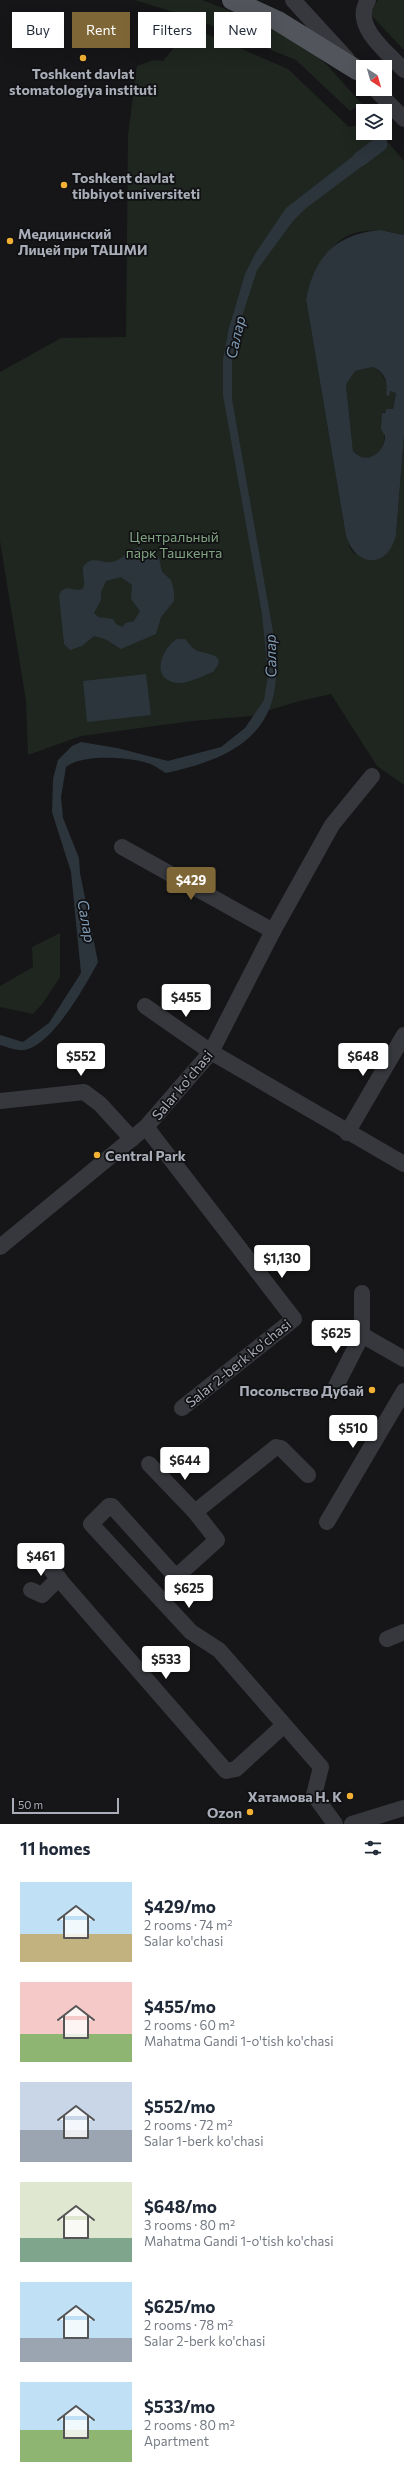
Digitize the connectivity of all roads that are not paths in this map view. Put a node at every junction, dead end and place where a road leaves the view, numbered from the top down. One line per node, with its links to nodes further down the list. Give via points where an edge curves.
1 (232, 0): 5 (main road, via 278,21)
2 (293, 0): 4 (street)
3 (368, 0): 6 (street, via 362,17 371,34)
4 (356, 69)
5 (356, 70)
6 (404, 70)
7 (382, 96): 8 (street)
8 (404, 119)
9 (372, 776): 11 (street, Salar ko'chasi, via 332,825)
10 (122, 847): 11 (street)
11 (273, 931): 14 (street, Salar ko'chasi)
12 (144, 1006): 14 (street)
13 (404, 1036): 17 (street)
14 (211, 1052): 16 (street, Salar ko'chasi); 17 (street)
15 (0, 1101): 18 (street, via 84,1092 100,1104)
16 (146, 1127): 18 (street, Salar ko'chasi); 26 (street, Salar 2-berk ko'chasi, via 294,1319)
17 (347, 1133): 19 (street)
18 (132, 1139): 20 (street, Salar ko'chasi)
19 (404, 1164)
20 (0, 1247)
21 (362, 1294): 22 (street)
22 (362, 1335): 23 (street); 24 (street)
23 (404, 1359)
24 (336, 1386)
25 (404, 1390): 30 (street)
26 (182, 1408)
27 (149, 1464): 29 (street)
28 (308, 1475): 29 (street, via 281,1448 276,1447)
29 (196, 1512): 31 (street, via 217,1540)
30 (327, 1522)
31 (176, 1577): 33 (street); 33 (street, via 112,1506 109,1506 91,1523 91,1526)
32 (31, 1590): 36 (street, via 42,1595 56,1574 226,1770 236,1769)
33 (157, 1594): 36 (street, via 191,1632 219,1650)
34 (404, 1632): 35 (street)
35 (387, 1639)
36 (283, 1726): 38 (street, via 320,1767 314,1795)
37 (404, 1808): 39 (street)
38 (335, 1824)
39 (356, 1824)

